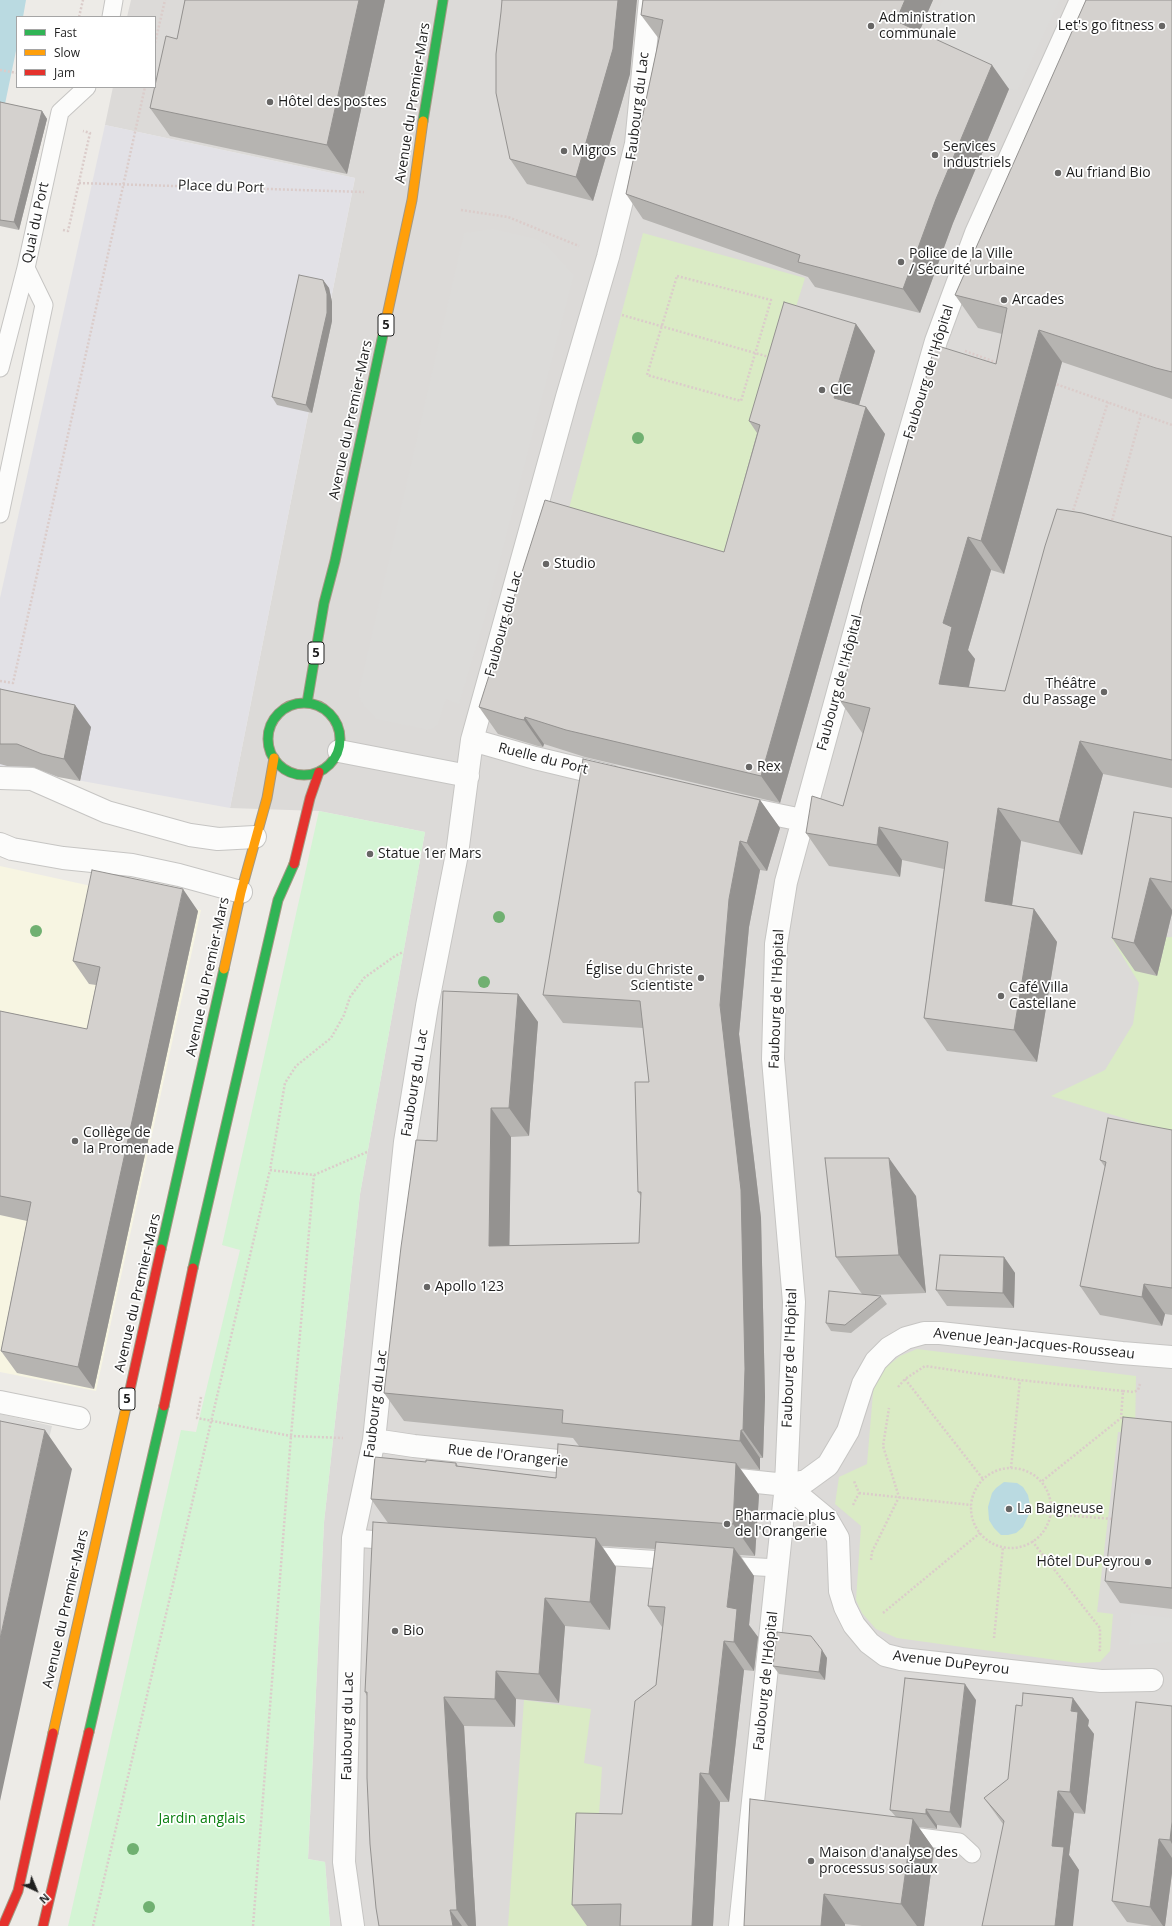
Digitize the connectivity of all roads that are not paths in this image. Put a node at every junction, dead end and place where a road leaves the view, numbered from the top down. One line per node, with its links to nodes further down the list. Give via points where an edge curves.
1 (114, 0): 5 (lane)
2 (444, 0): 10 (main road, Avenue du Premier-Mars / 5, via 429,78 412,200 324,603)
3 (650, 0): 11 (street, Faubourg du Lac, via 636,144 608,257)
4 (1081, 0): 19 (street, Faubourg de l'Hôpital, via 976,233 936,341)
5 (111, 16)
6 (86, 88): 7 (lane, Quai du Port, via 60,112)
7 (26, 268): 8 (lane, Quai du Port); 9 (lane, via 44,305)
8 (0, 368)
9 (0, 514)
10 (307, 703): 12 (main road, via 318,705 335,719 340,729); 13 (main road, via 288,707 273,720 268,739)
11 (472, 740): 15 (street, Faubourg du Lac); 17 (street, Ruelle du Port)
12 (339, 751): 14 (main road, via 334,760); 15 (street)
13 (274, 758): 14 (main road, via 288,772 309,775); 20 (main road, Avenue du Premier-Mars, via 267,798)
14 (319, 772): 38 (main road, via 310,798 293,870 278,900 274,915 197,1247 154,1453)
15 (468, 776): 26 (street, Faubourg du Lac, via 457,854 427,1006 406,1142)
16 (0, 778): 20 (street, via 32,779 107,812 190,835 218,839)
17 (632, 782)
18 (722, 803): 19 (street)
19 (802, 820): 29 (street, Faubourg de l'Hôpital, via 786,882 776,951 773,1059 794,1302)
20 (255, 837): 22 (main road, Avenue du Premier-Mars)
21 (0, 844): 22 (street, via 12,850 132,865)
22 (241, 892): 37 (main road, Avenue du Premier-Mars / 5, via 18,1891)
23 (1172, 1357): 29 (street, Avenue Jean-Jacques-Rousseau, via 1122,1354 940,1333 906,1338 889,1348 876,1361 863,1384 848,1431 828,1465 806,1481)
24 (0, 1402): 25 (street)
25 (79, 1418)
26 (374, 1440): 27 (street, Rue de l'Orangerie); 30 (street, Faubourg du Lac)
27 (604, 1466)
28 (699, 1476): 29 (street)
29 (786, 1485): 33 (street, Faubourg de l'Hôpital); 34 (street, Avenue DuPeyrou, via 827,1519 838,1538 840,1591 845,1607 854,1625 869,1643 885,1655 901,1659 1100,1681)
30 (353, 1538): 31 (lane); 39 (street, Faubourg du Lac, via 344,1862)
31 (408, 1542)
32 (573, 1554): 33 (lane)
33 (778, 1568): 40 (street, Faubourg de l'Hôpital, via 760,1818)
34 (1152, 1680)
35 (890, 1834): 36 (lane, via 959,1842)
36 (972, 1854)
37 (3, 1926)
38 (43, 1926)
39 (353, 1926)
40 (740, 1926)

